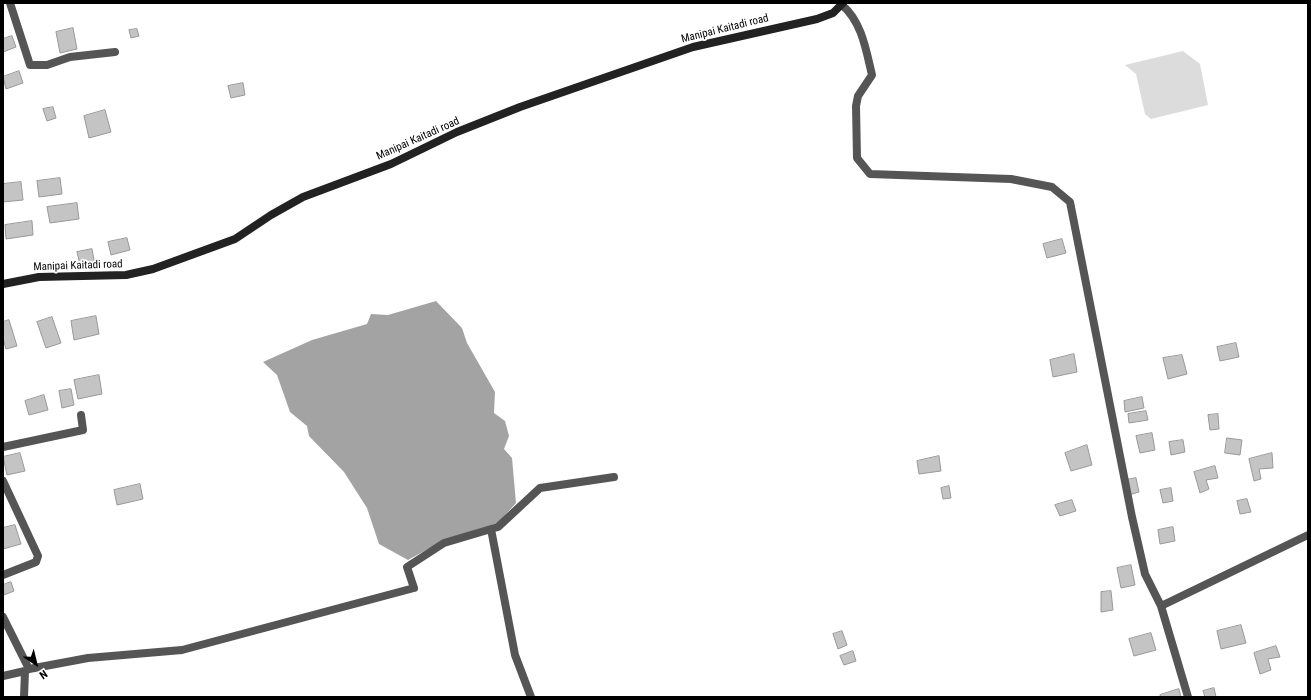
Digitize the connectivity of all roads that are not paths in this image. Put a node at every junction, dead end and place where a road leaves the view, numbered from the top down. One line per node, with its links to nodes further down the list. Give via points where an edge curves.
1 (10, 3): 3 (street, via 30,65 47,65 70,57)
2 (842, 4): 4 (main road, Manipai Kaitadi road, via 833,13 816,19 693,47 520,107 457,132 391,164 303,197 235,239 153,269 126,275 39,277); 12 (street, via 858,24 872,75 858,96 856,106 857,158 870,174 1011,178 1052,187 1070,202 1132,517 1145,574)
3 (115, 52)
4 (3, 284)
5 (80, 415): 6 (street, via 83,430)
6 (3, 447)
7 (614, 477): 9 (street, via 540,488 498,527)
8 (3, 481): 11 (street, via 38,556 36,562)
9 (490, 529): 14 (street, via 444,543 406,567 414,588 182,650 88,658); 17 (street, via 515,655)
10 (1308, 535): 12 (street)
11 (3, 575)
12 (1161, 606): 18 (street)
13 (3, 617): 14 (street)
14 (27, 670): 15 (street); 16 (street)
15 (3, 676)
16 (24, 697)
17 (531, 697)
18 (1188, 697)

